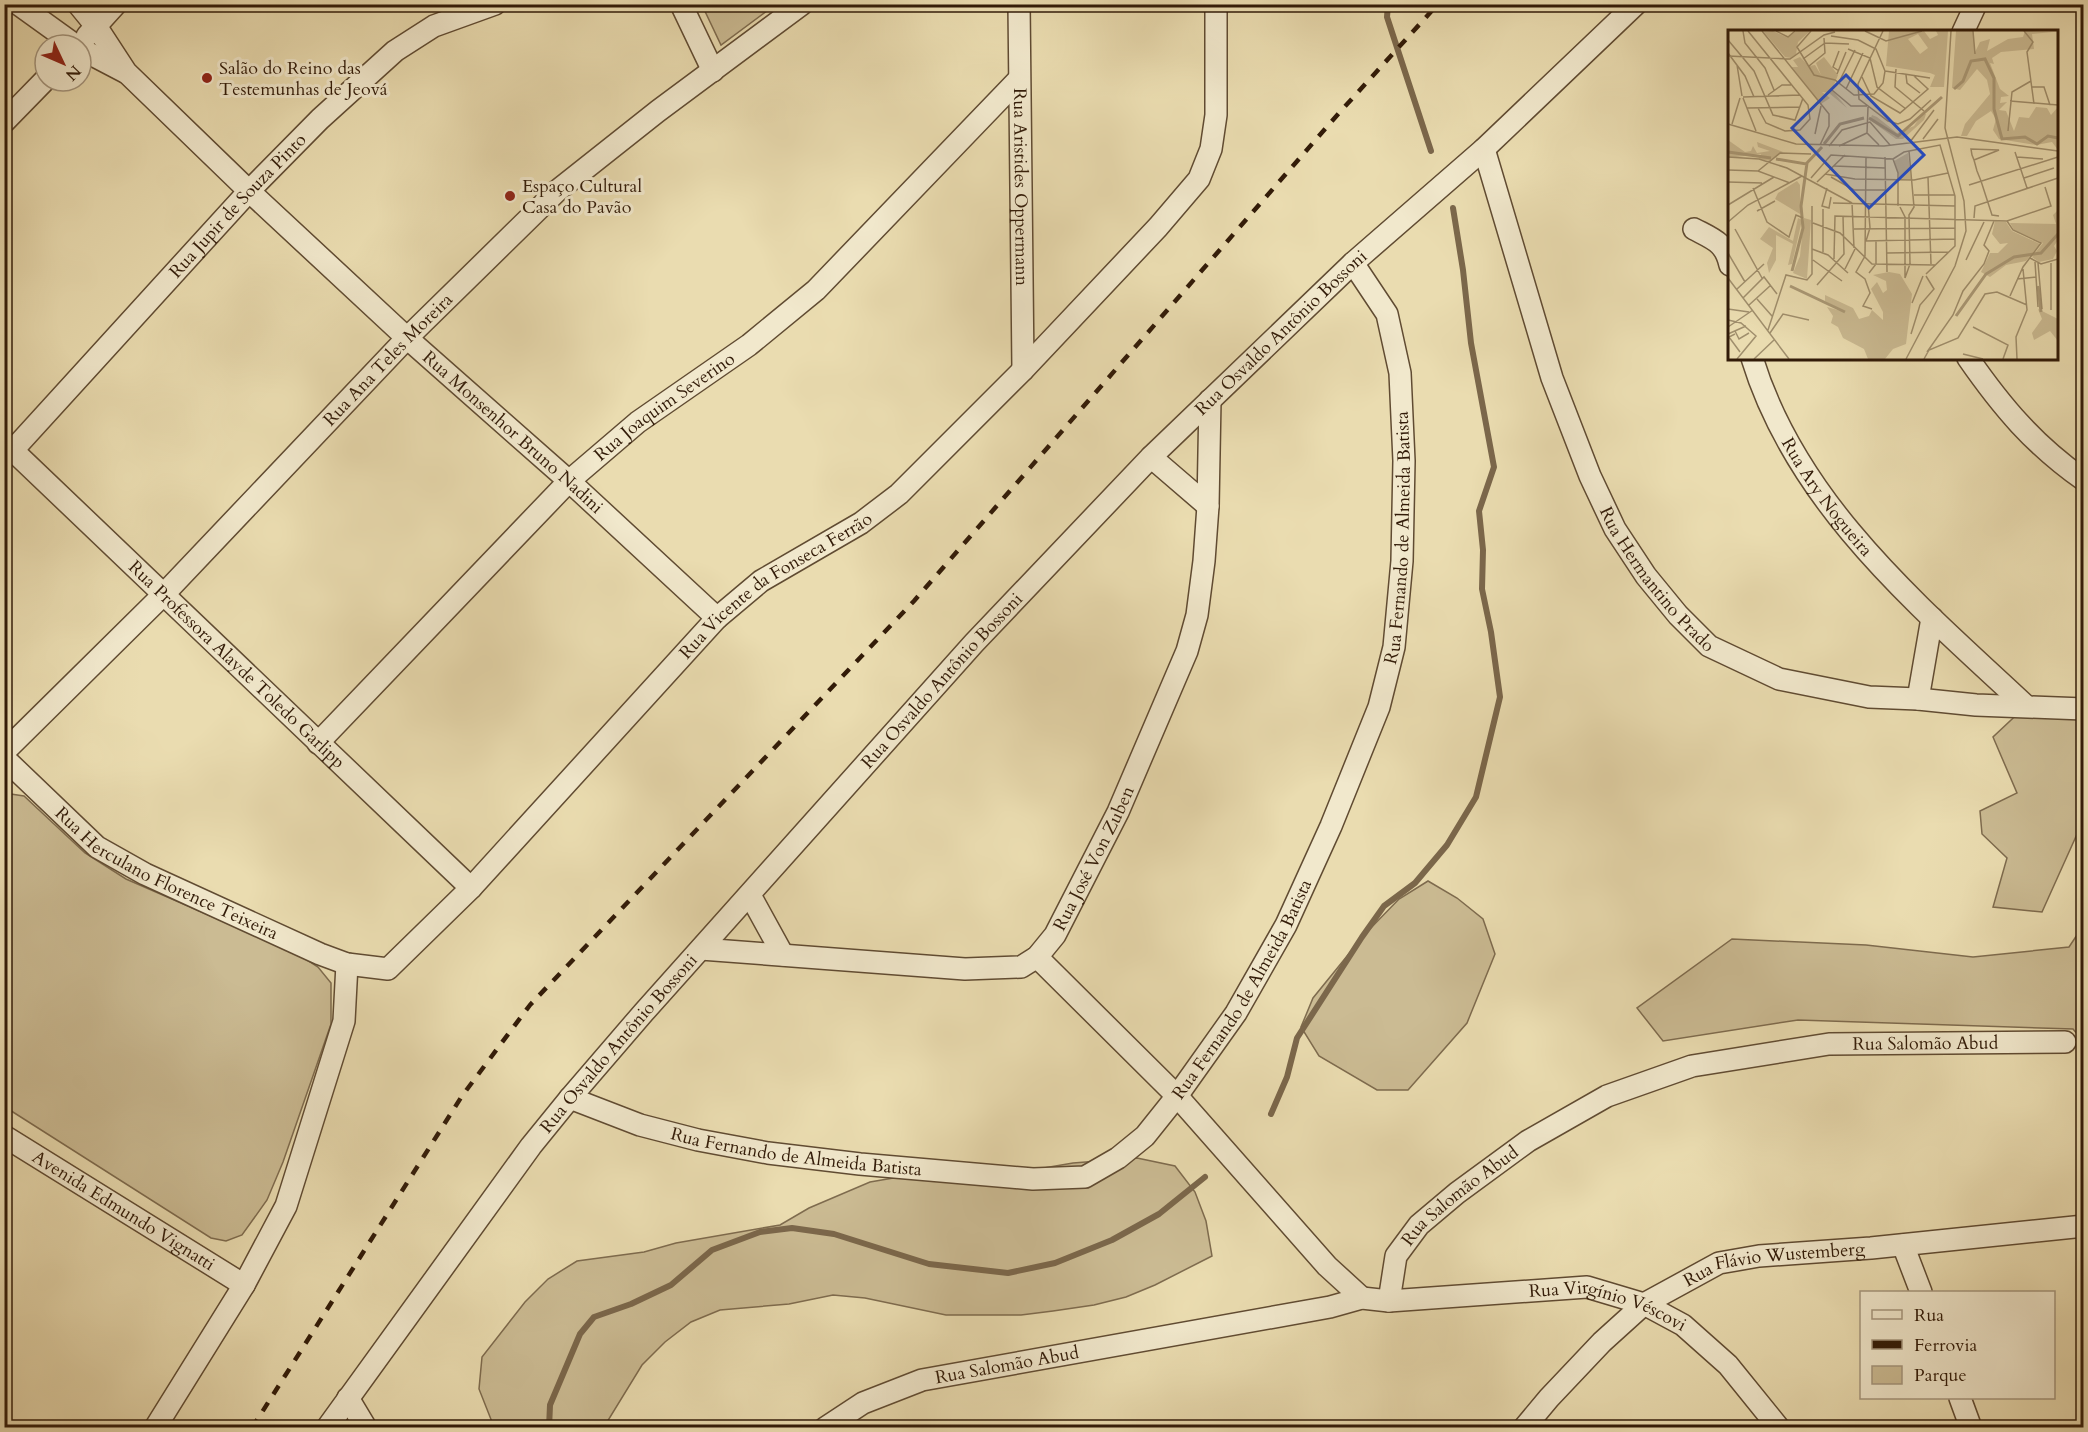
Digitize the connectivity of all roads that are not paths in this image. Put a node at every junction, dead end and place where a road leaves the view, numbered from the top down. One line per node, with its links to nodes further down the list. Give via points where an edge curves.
1 (18, 4): 13 (street, Rua Monsenhor Bruno Nadini)
2 (78, 4): 11 (street, Rua Monsenhor Bruno Nadini)
3 (116, 4): 11 (street)
4 (495, 4): 22 (street, Rua Jupir de Souza Pinto, via 434,26 395,51)
5 (681, 4): 16 (street)
6 (802, 4): 16 (street, Rua Ana Teles Moreira)
7 (1019, 4): 18 (street, Rua Aristides Oppermann)
8 (1216, 4): 29 (street, Rua Vicente da Fonseca Ferrão, via 1216,115 1211,149 1199,179 1158,228)
9 (1636, 4): 21 (street, Rua Osvaldo Antônio Bossoni)
10 (1976, 4): 12 (street)
11 (96, 26): 14 (street); 17 (street, Rua Monsenhor Bruno Nadini)
12 (1964, 30)
13 (59, 33)
14 (90, 33)
15 (93, 54): 17 (street, Rua Monsenhor Bruno Nadini)
16 (713, 71): 26 (street, Rua Ana Teles Moreira, via 557,191)
17 (126, 72): 22 (street, Rua Monsenhor Bruno Nadini)
18 (1019, 79): 29 (street, Rua Aristides Oppermann); 34 (street, Rua Joaquim Severino, via 816,290 749,345 638,423)
19 (33, 92): 20 (street)
20 (4, 122)
21 (1484, 149): 25 (street, Rua Osvaldo Antônio Bossoni); 39 (street, Rua Hermantino Prado, via 1556,389 1600,497 1646,576 1709,646 1779,679 1869,697)
22 (249, 191): 26 (street, Rua Monsenhor Bruno Nadini); 31 (street, Rua Jupir de Souza Pinto)
23 (1694, 229): 24 (street, via 1720,243)
24 (1728, 257)
25 (1353, 263): 30 (street, Rua Osvaldo Antônio Bossoni); 52 (street, Rua Fernando de Almeida Batista, via 1387,314 1400,373 1404,461 1394,647 1379,707 1286,925 1236,1013)
26 (407, 338): 34 (street, Rua Monsenhor Bruno Nadini); 36 (street, Rua Ana Teles Moreira)
27 (1753, 360): 38 (street, Rua Ary Nogueira, via 1776,422 1800,464 1840,520)
28 (1969, 360): 33 (street, via 2034,441)
29 (1023, 370): 37 (street, Rua Vicente da Fonseca Ferrão, via 899,494 861,523 761,581)
30 (1210, 400): 32 (street, Rua Osvaldo Antônio Bossoni); 35 (street, Rua José Von Zuben)
31 (9, 446): 36 (street, Rua Professora Alayde Toledo Garlipp)
32 (1151, 457): 35 (street); 46 (street, Rua Osvaldo Antônio Bossoni, via 974,643)
33 (2084, 480)
34 (569, 481): 37 (street, Rua Monsenhor Bruno Nadini); 42 (street, Rua Joaquim Severino)
35 (1208, 506): 49 (street, Rua José Von Zuben, via 1197,615 1187,651 1118,812 1055,934)
36 (164, 594): 42 (street, Rua Professora Alayde Toledo Garlipp); 43 (street, Rua Ana Teles Moreira)
37 (717, 618): 45 (street, Rua Vicente da Fonseca Ferrão)
38 (1932, 618): 39 (street); 40 (street, Rua Ary Nogueira)
39 (1918, 699): 40 (street, Rua Hermantino Prado)
40 (2026, 706): 41 (street, Rua Hermantino Prado)
41 (2084, 709)
42 (318, 743): 45 (street, Rua Professora Alayde Toledo Garlipp)
43 (4, 752)
44 (4, 758): 50 (street, Rua Herculano Florence Teixeira, via 98,847 145,874)
45 (471, 888): 50 (street, Rua Vicente da Fonseca Ferrão, via 388,969)
46 (750, 895): 47 (street, Rua Osvaldo Antônio Bossoni); 48 (street)
47 (701, 949): 48 (street); 53 (street, Rua Osvaldo Antônio Bossoni)
48 (783, 955): 49 (street, via 965,969 1021,967)
49 (1037, 957): 52 (street)
50 (347, 964): 57 (street, via 344,1021 286,1206)
51 (2065, 1042): 60 (street, Rua Salomão Abud, via 1829,1044 1692,1066 1607,1096 1528,1141 1419,1225 1396,1257)
52 (1177, 1096): 53 (street, Rua Fernando de Almeida Batista, via 1145,1136 1118,1158 1085,1177 1033,1179 768,1153 640,1125); 59 (street, via 1327,1266)
53 (570, 1098): 62 (street, Rua Osvaldo Antônio Bossoni)
54 (4, 1136): 57 (street, Avenida Edmundo Vignatti)
55 (2084, 1226): 56 (street, Rua Flávio Wustemberg)
56 (1903, 1245): 58 (street); 61 (street, Rua Flávio Wustemberg, via 1759,1256 1719,1263)
57 (244, 1286): 64 (street)
58 (1920, 1291)
59 (1362, 1298): 60 (street, Rua Salomão Abud); 67 (street, Rua Salomão Abud, via 922,1380 863,1403)
60 (1389, 1301): 61 (street, Rua Virgínio Véscovi, via 1587,1287)
61 (1644, 1304): 68 (street, Rua Flávio Wustemberg, via 1602,1342); 69 (street, Rua Virgínio Véscovi, via 1683,1325 1728,1365)
62 (348, 1398): 65 (street, Rua Osvaldo Antônio Bossoni); 66 (street)
63 (1960, 1399): 70 (street)
64 (155, 1428)
65 (327, 1428)
66 (366, 1428)
67 (825, 1428)
68 (1524, 1428)
69 (1779, 1428)
70 (1971, 1428)

